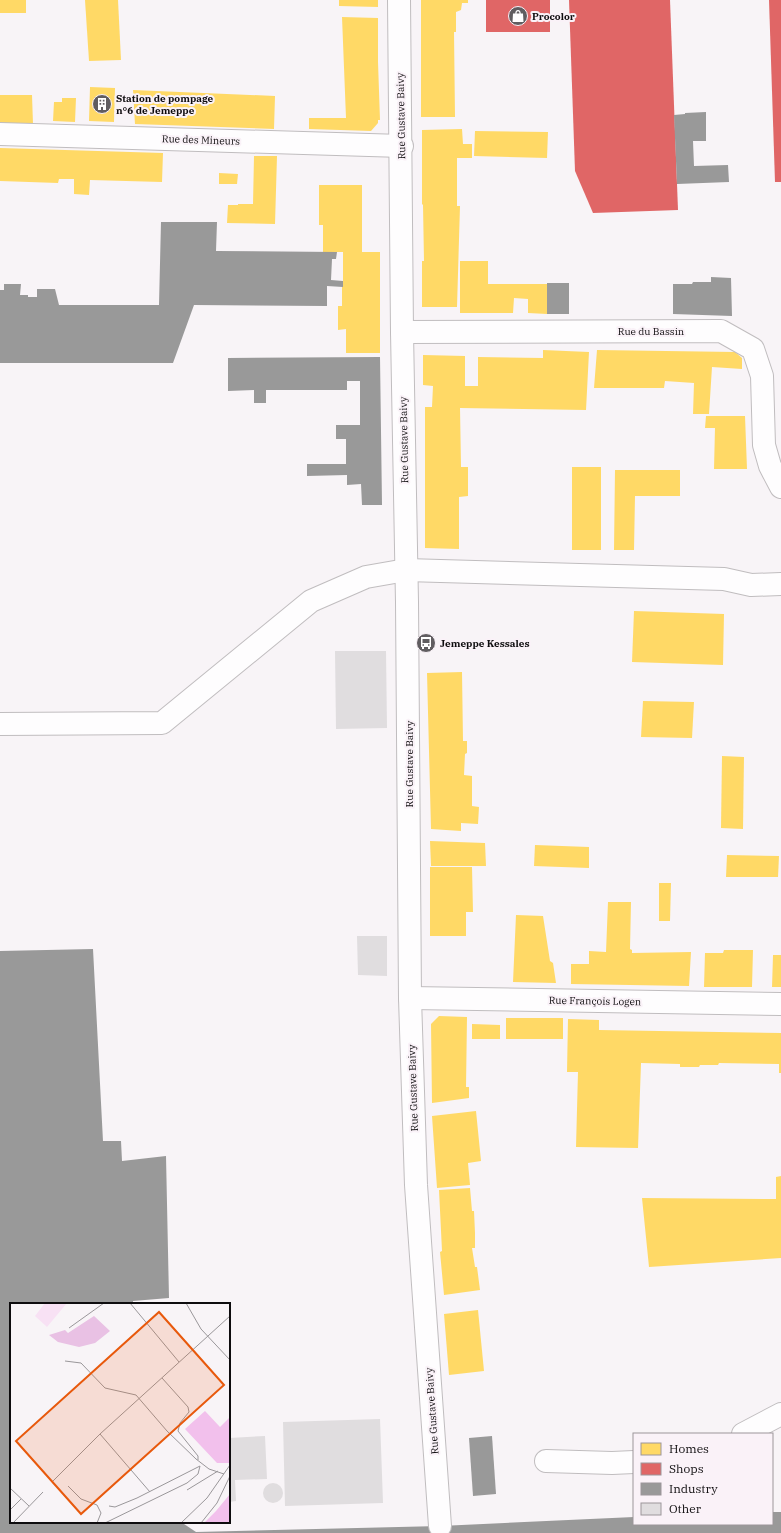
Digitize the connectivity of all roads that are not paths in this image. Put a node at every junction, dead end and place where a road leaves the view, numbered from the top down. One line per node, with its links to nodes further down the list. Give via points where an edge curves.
1 (399, 0): 3 (street, Rue Gustave Baivy)
2 (0, 134): 3 (street, Rue des Mineurs)
3 (402, 146): 4 (street, Rue Gustave Baivy)
4 (402, 332): 5 (street, Rue du Bassin, via 721,331 753,349 762,376 764,445 770,466); 6 (street, Rue Gustave Baivy)
5 (781, 487)
6 (406, 570): 7 (street, via 724,579 751,585); 8 (street, via 366,577 311,601 162,722); 9 (street, Rue Gustave Baivy)
7 (781, 584)
8 (0, 724)
9 (410, 998): 10 (street, Rue François Logen); 15 (street, Rue Gustave Baivy, via 416,1185)
10 (781, 1004)
11 (781, 1414): 12 (street)
12 (745, 1433)
13 (546, 1461): 14 (street)
14 (633, 1462)
15 (440, 1526)

